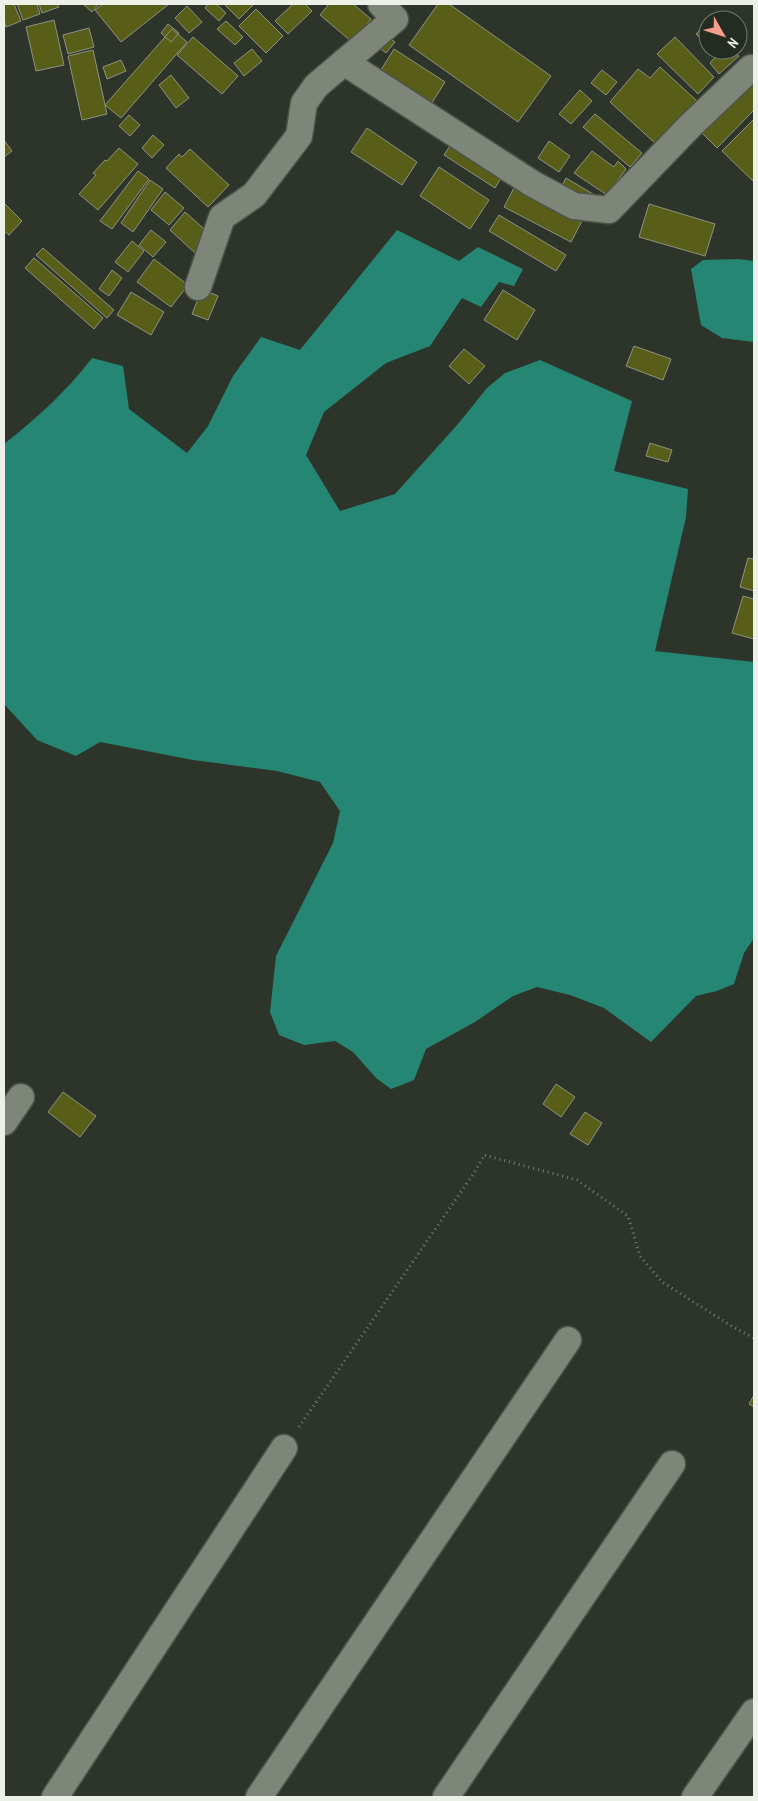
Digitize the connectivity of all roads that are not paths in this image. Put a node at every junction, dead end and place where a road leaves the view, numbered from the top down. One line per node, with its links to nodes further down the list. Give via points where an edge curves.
1 (381, 4): 2 (street, via 395,18)
2 (344, 62): 3 (street, via 533,184 574,206 609,210 689,127); 4 (street, via 316,86 304,102 299,136 254,195 222,217)
3 (754, 68)
4 (198, 287)
5 (20, 1097): 6 (street)
6 (4, 1122)
7 (568, 1340): 12 (street)
8 (284, 1448): 11 (street)
9 (672, 1464): 13 (street)
10 (754, 1712): 14 (street)
11 (55, 1797)
12 (259, 1797)
13 (446, 1797)
14 (695, 1797)

